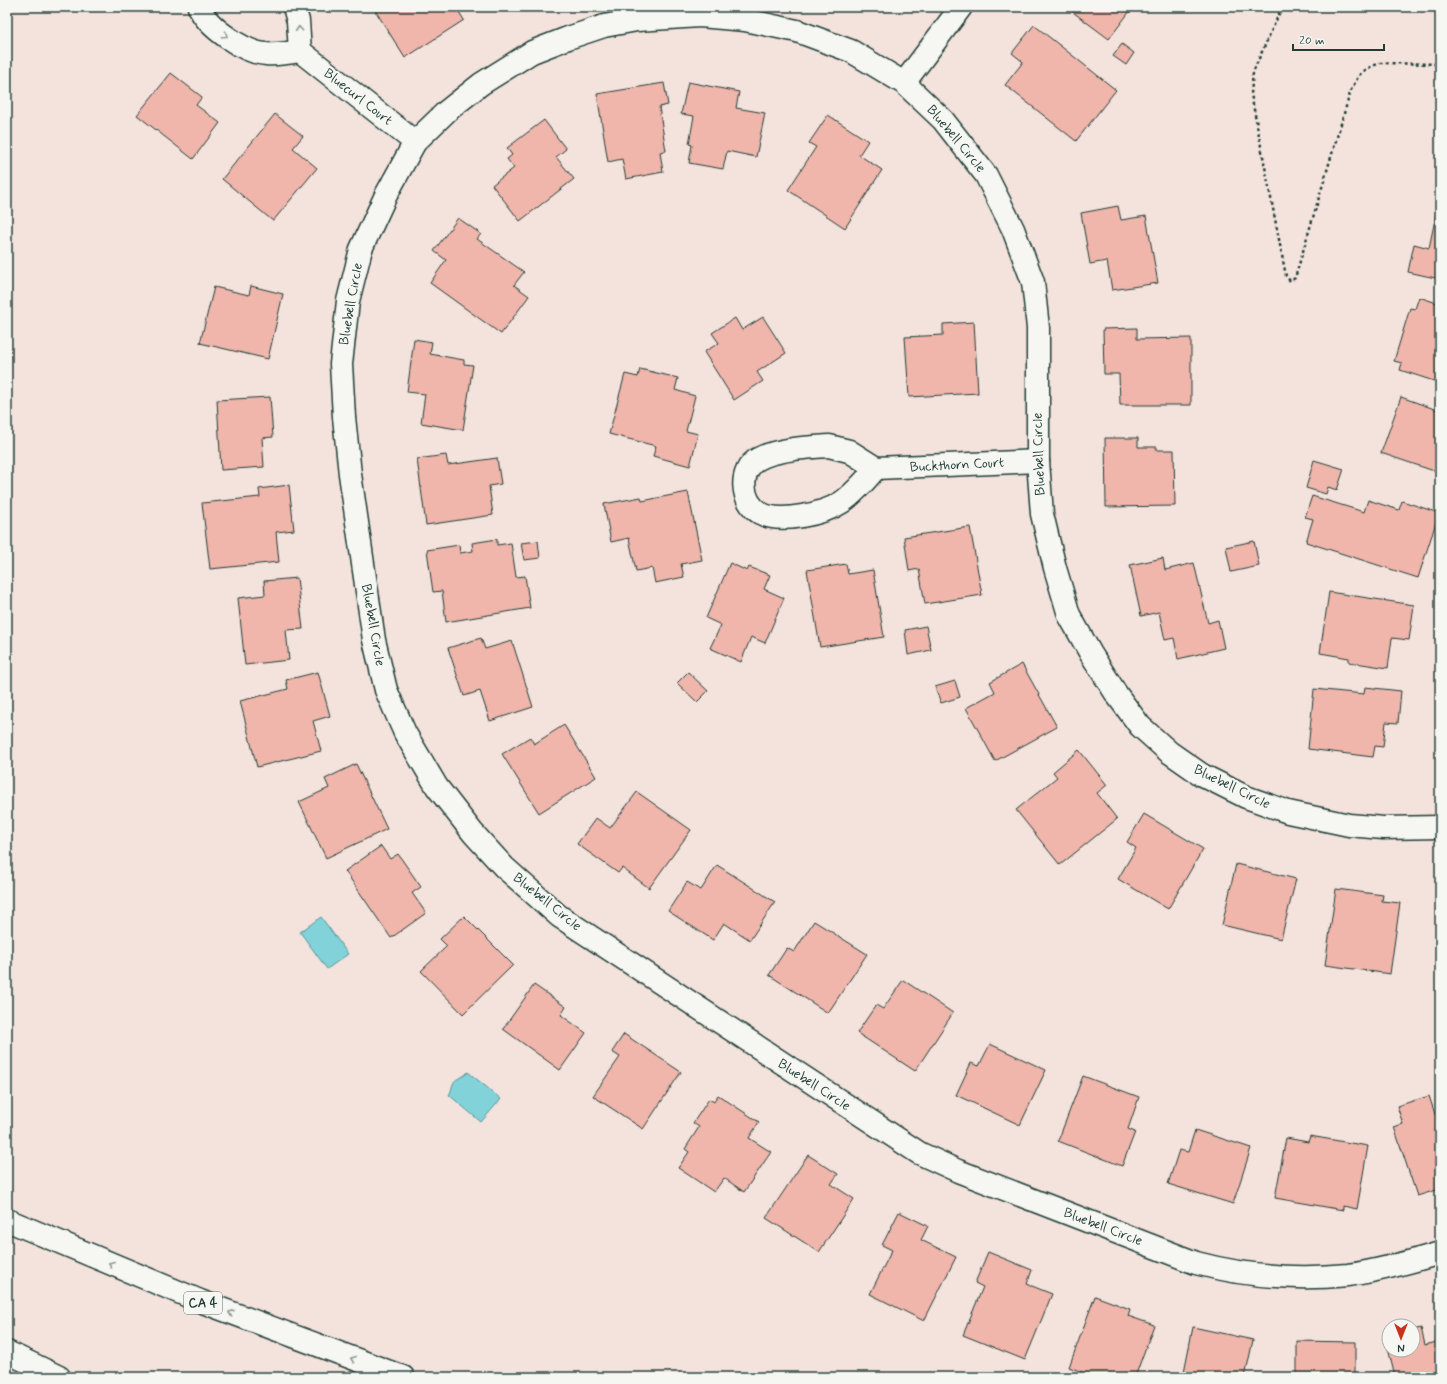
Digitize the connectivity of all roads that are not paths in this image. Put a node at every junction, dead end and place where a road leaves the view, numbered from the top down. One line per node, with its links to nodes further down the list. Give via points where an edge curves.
1 (199, 7): 4 (main road, one-way to 4, via 206,20 242,46 266,54)
2 (294, 7): 4 (main road, one-way to 2, via 298,21)
3 (961, 7): 5 (main road)
4 (300, 51): 6 (main road, Bluecurl Court)
5 (904, 83): 6 (main road, Bluebell Circle, via 852,51 797,31 745,20 700,16 649,19 604,26 532,52 481,84 447,111); 7 (main road, Bluebell Circle, via 943,120 986,175 1013,228 1033,282 1038,328)
6 (416, 142): 11 (main road, Bluebell Circle, via 386,194 361,249 348,301 341,364 350,474 374,640 386,690 405,733 437,787 504,867 564,920 919,1153 958,1171 1196,1263 1225,1270 1277,1276 1348,1274)
7 (1038, 461): 8 (main road, Buckthorn Court); 9 (main road, Bluebell Circle, via 1042,514 1069,615 1117,695 1140,726 1157,742 1202,775 1246,797 1288,812 1364,827)
8 (876, 468): 8 (main road, via 849,451 829,446 771,454 751,465 745,477 746,498 752,507 770,516 793,517 817,512 841,502)
9 (1440, 828)
10 (7, 1220): 14 (main road, CA 4, one-way to 10, via 200,1301)
11 (1440, 1253)
12 (7, 1352): 13 (main road)
13 (59, 1377)
14 (403, 1377)

